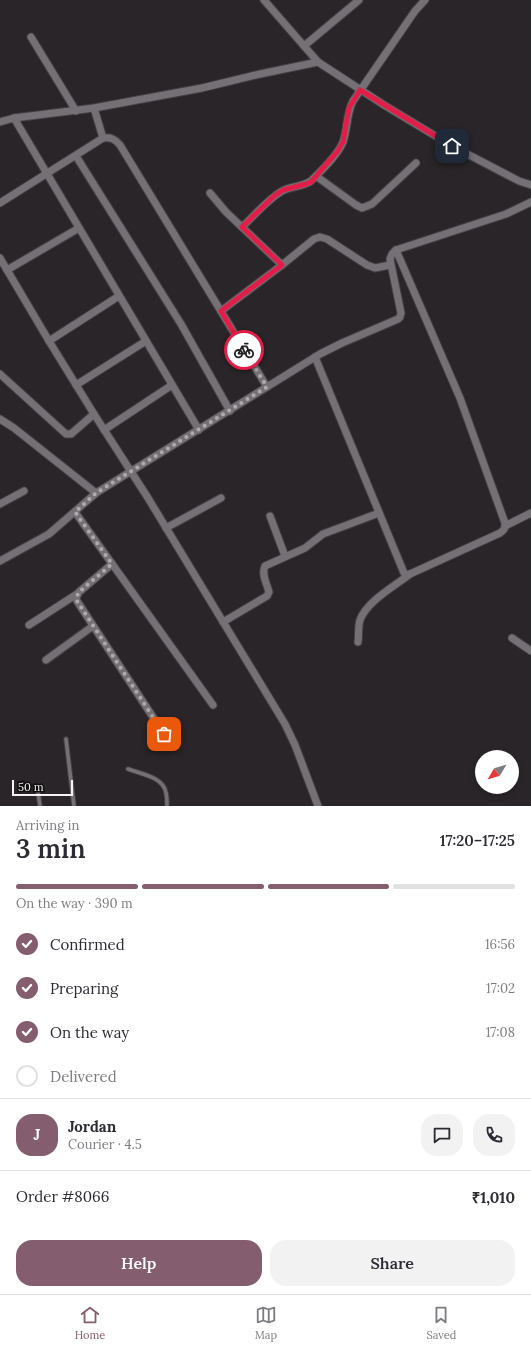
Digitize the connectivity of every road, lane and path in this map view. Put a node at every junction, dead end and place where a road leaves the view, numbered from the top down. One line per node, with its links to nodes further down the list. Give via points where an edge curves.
1 (264, 0): 5 (street)
2 (359, 0): 5 (street)
3 (425, 0): 7 (street)
4 (30, 37): 9 (street)
5 (304, 46): 6 (street)
6 (318, 62): 7 (street); 8 (street, via 202,88)
7 (360, 90): 16 (street, via 349,108 343,142); 17 (street, via 452,146)
8 (94, 108): 9 (street); 12 (street)
9 (76, 111): 10 (street)
10 (14, 118): 11 (street); 15 (street)
11 (0, 122)
12 (103, 138): 13 (street); 29 (street, via 113,138 117,141)
13 (76, 156): 15 (street); 37 (street, via 181,324)
14 (416, 163): 16 (street, via 372,204 362,208)
15 (47, 174): 20 (street); 22 (street)
16 (316, 176): 21 (street, via 306,184 283,190 274,196)
17 (531, 185)
18 (210, 193): 21 (street)
19 (531, 202): 23 (street, via 506,214)
20 (0, 203)
21 (242, 227): 25 (street)
22 (79, 228): 27 (street); 28 (street)
23 (396, 250): 26 (street, via 390,259); 51 (street, via 460,398)
24 (1, 261): 27 (street)
25 (282, 265): 26 (street, via 320,237 367,265 375,268); 29 (street)
26 (390, 265): 32 (street, via 400,317 342,342)
27 (7, 270): 30 (street)
28 (119, 296): 30 (street); 31 (street)
29 (221, 311): 36 (street)
30 (49, 341): 34 (street)
31 (146, 341): 34 (street); 35 (street)
32 (316, 357): 36 (street); 48 (street)
33 (0, 374): 38 (street, via 66,434 71,434)
34 (76, 385): 38 (street)
35 (172, 385): 40 (street); 41 (street)
36 (267, 387): 37 (street)
37 (230, 411): 41 (street)
38 (94, 414): 40 (street)
39 (0, 419): 44 (street)
40 (104, 430): 42 (street)
41 (199, 430): 42 (street)
42 (131, 471): 44 (street); 52 (street)
43 (24, 491): 46 (street)
44 (96, 493): 47 (street)
45 (221, 498): 52 (street)
46 (0, 504)
47 (75, 512): 54 (street, via 49,534); 55 (street)
48 (379, 513): 53 (street, via 327,532 305,548); 56 (street, via 403,571)
49 (531, 513): 51 (street)
50 (270, 516): 53 (street)
51 (505, 526): 56 (street, via 500,534)
52 (166, 528): 58 (street)
53 (285, 556): 58 (street, via 268,564 263,570 269,592 267,596)
54 (0, 561)
55 (112, 564): 57 (street); 65 (street)
56 (410, 574): 62 (street, via 366,610 360,621)
57 (77, 594): 59 (street); 60 (street, via 79,605)
58 (223, 622): 73 (street, via 285,724)
59 (29, 625)
60 (93, 626): 64 (street); 66 (street)
61 (512, 638): 63 (street)
62 (358, 642)
63 (531, 651)
64 (46, 660)
65 (213, 705)
66 (164, 734)
67 (66, 739): 71 (lane)
68 (128, 769): 72 (lane, via 157,780 164,786)
69 (38, 792): 70 (lane)
70 (40, 806)
71 (74, 806)
72 (167, 806)
73 (318, 806)

